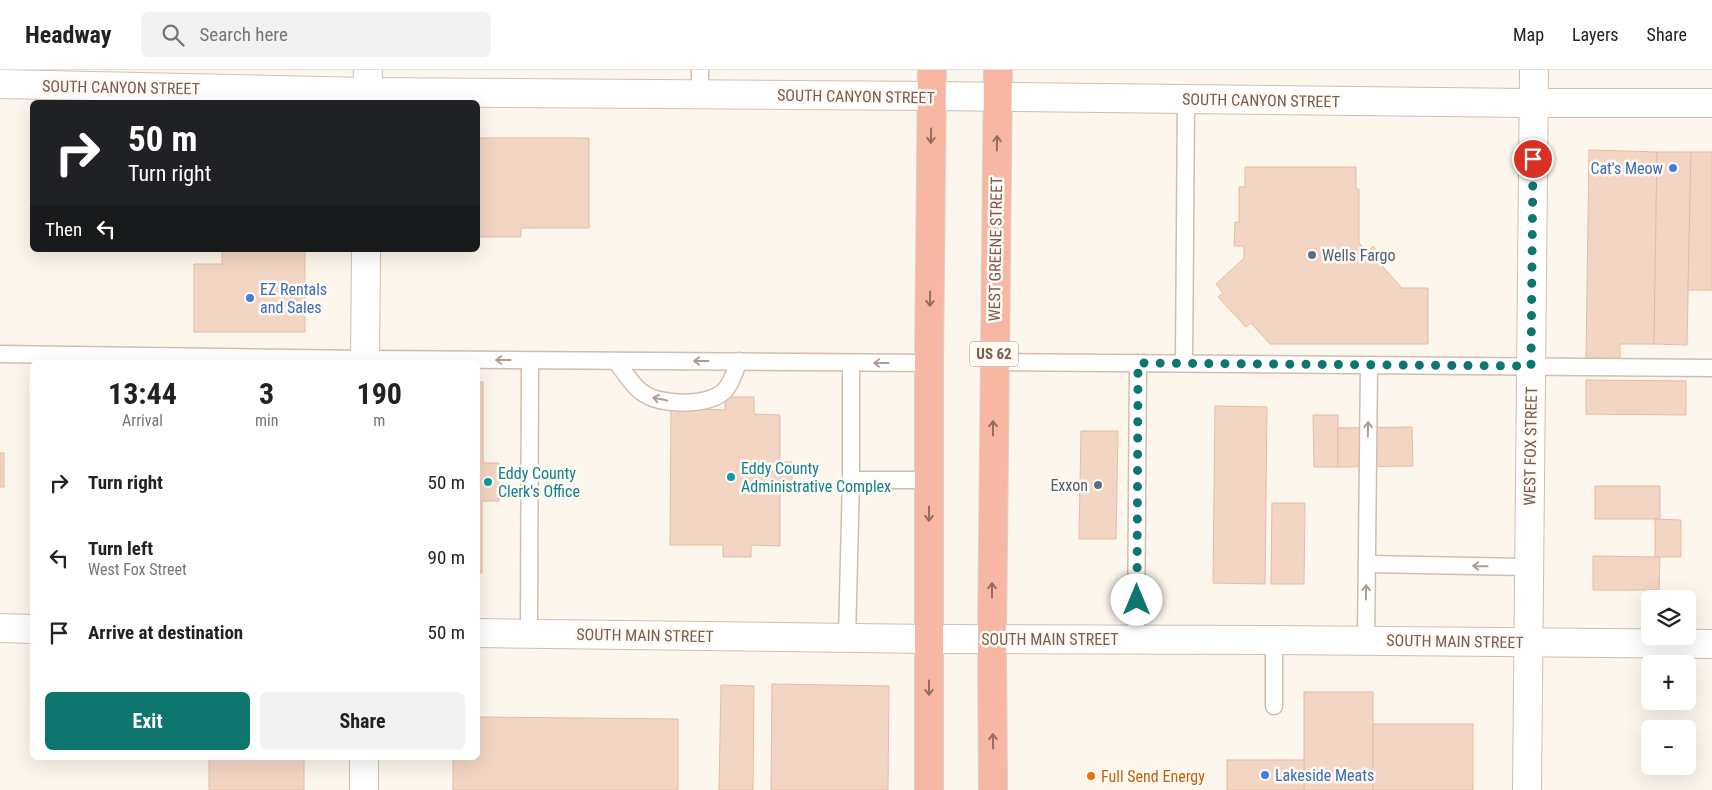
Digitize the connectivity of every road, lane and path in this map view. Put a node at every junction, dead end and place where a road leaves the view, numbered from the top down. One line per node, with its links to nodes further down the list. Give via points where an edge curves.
1 (998, 70): 7 (highway, WEST GREENE STREET / US 62)
2 (1534, 70): 9 (street, WEST FOX STREET)
3 (700, 82): 4 (street, SOUTH CANYON STREET); 6 (street, SOUTH CANYON STREET)
4 (932, 83): 7 (street, SOUTH CANYON STREET); 21 (highway, one-way to 21)
5 (0, 84): 6 (street, SOUTH CANYON STREET)
6 (367, 88)
7 (998, 97): 8 (street, SOUTH CANYON STREET); 19 (highway, WEST GREENE STREET / US 62, one-way to 7)
8 (1186, 99): 9 (street, SOUTH CANYON STREET); 23 (lane)
9 (1534, 103): 10 (street, SOUTH CANYON STREET); 25 (street, WEST FOX STREET)
10 (1712, 103)
11 (366, 252): 14 (street)
12 (0, 354): 13 (lane)
13 (313, 360)
14 (365, 360)
15 (480, 360): 16 (lane, one-way to 15)
16 (530, 360): 17 (lane); 34 (lane)
17 (616, 361): 18 (lane, one-way to 17); 18 (lane, one-way to 17, via 727,389 715,399 689,402 656,400 642,393)
18 (739, 361): 20 (lane)
19 (994, 362): 22 (lane); 37 (highway, WEST GREENE STREET / US 62, one-way to 19)
20 (851, 363): 21 (lane, one-way to 20); 27 (lane)
21 (929, 363): 28 (highway)
22 (1138, 363): 23 (lane); 38 (lane)
23 (1184, 364): 24 (lane)
24 (1369, 365): 25 (lane); 29 (lane, one-way to 24)
25 (1531, 366): 26 (lane); 30 (street, WEST FOX STREET)
26 (1712, 368)
27 (851, 480): 28 (lane); 35 (lane)
28 (929, 480): 36 (highway, one-way to 36)
29 (1367, 564): 30 (lane, one-way to 29); 40 (lane, one-way to 29)
30 (1529, 567): 41 (street, WEST FOX STREET)
31 (0, 628): 32 (street)
32 (30, 629)
33 (480, 633): 34 (street, SOUTH MAIN STREET)
34 (529, 633): 35 (street, SOUTH MAIN STREET)
35 (847, 638): 36 (street, SOUTH MAIN STREET)
36 (929, 639): 37 (street, SOUTH MAIN STREET); 46 (highway, one-way to 46)
37 (992, 639): 38 (street, SOUTH MAIN STREET); 47 (highway, US 62, one-way to 37)
38 (1136, 640): 39 (street, SOUTH MAIN STREET)
39 (1274, 640): 40 (street, SOUTH MAIN STREET); 43 (lane)
40 (1366, 640): 41 (street, SOUTH MAIN STREET)
41 (1529, 642): 42 (street, SOUTH MAIN STREET); 48 (street, WEST FOX STREET)
42 (1712, 644)
43 (1274, 706)
44 (364, 760): 45 (street)
45 (364, 790)
46 (929, 790)
47 (993, 790)
48 (1527, 790)

